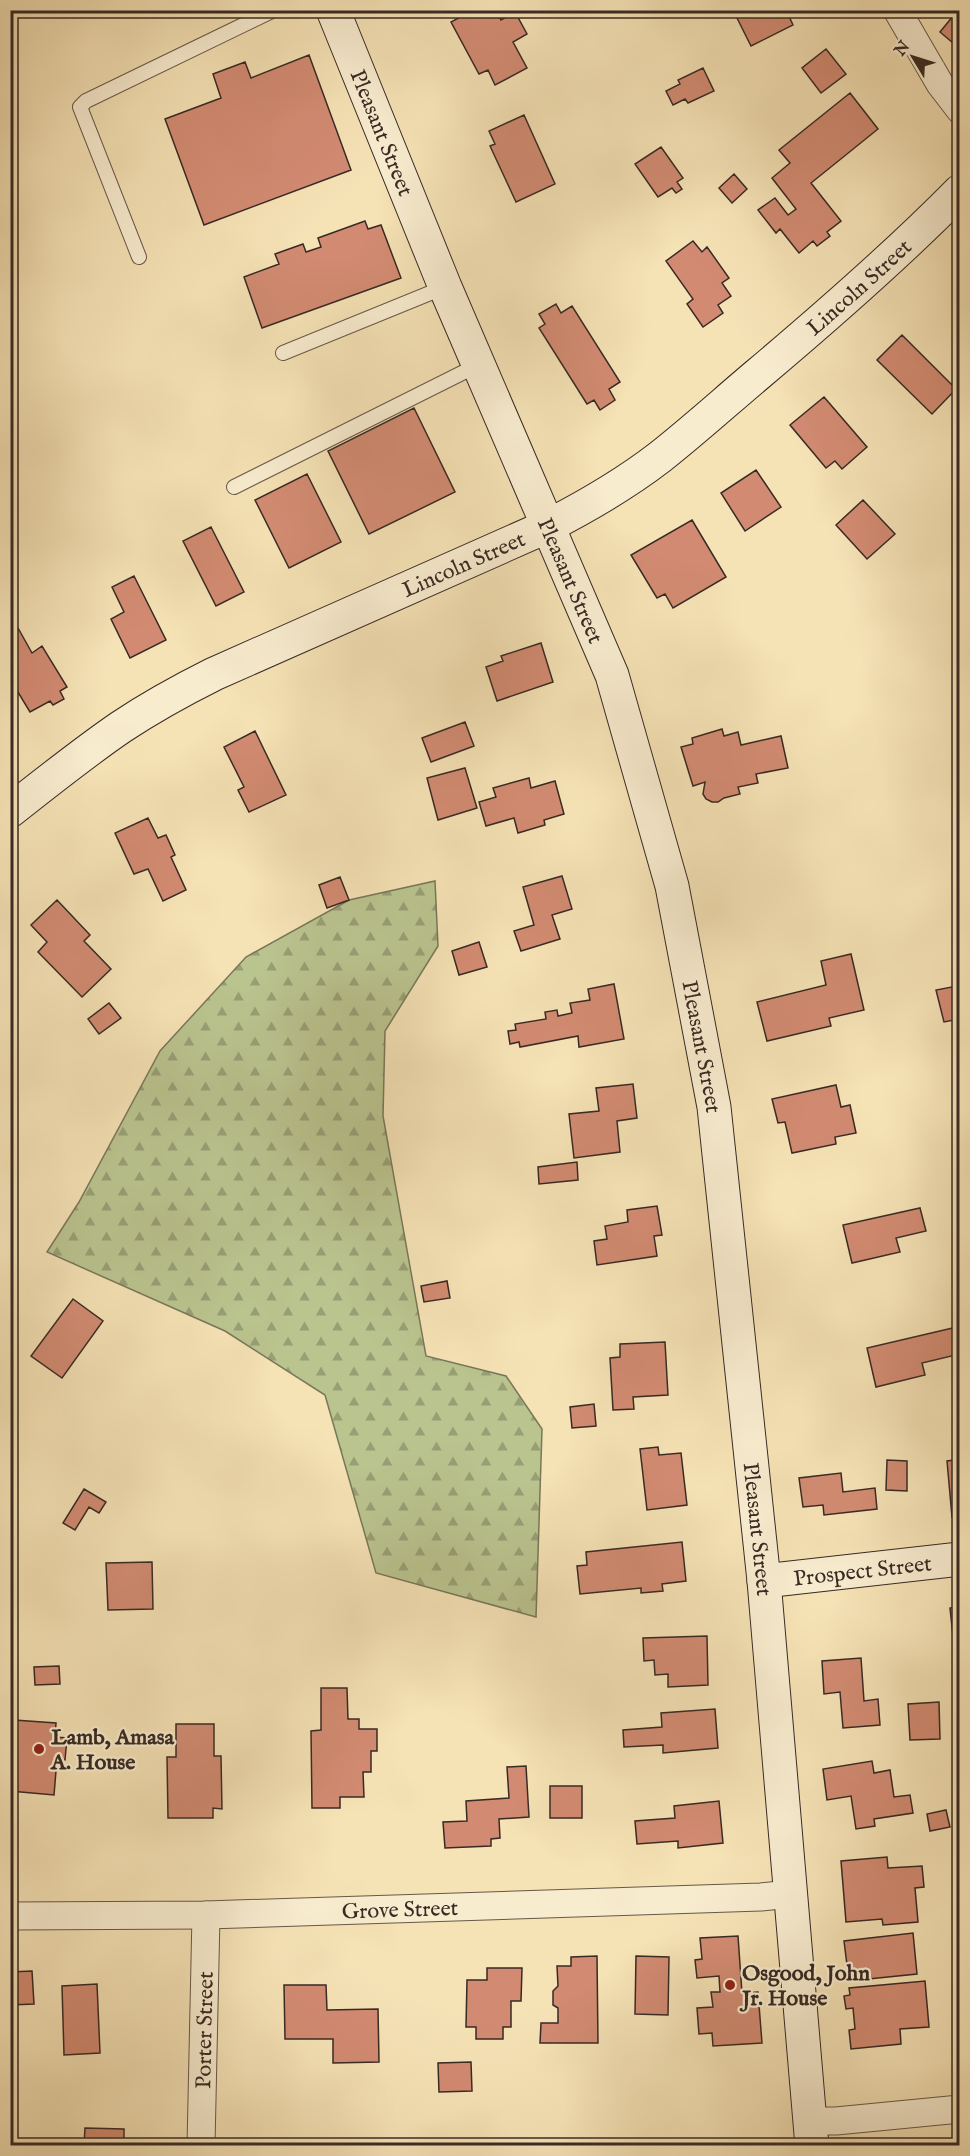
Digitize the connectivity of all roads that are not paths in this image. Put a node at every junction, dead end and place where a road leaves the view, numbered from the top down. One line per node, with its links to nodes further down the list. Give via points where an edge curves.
1 (274, 10): 6 (lane, via 80,107)
2 (333, 10): 7 (main road, Pleasant Street)
3 (897, 10): 4 (street, via 940,84)
4 (960, 110)
5 (960, 191): 11 (main road, Lincoln Street, via 851,294 659,458)
6 (139, 257)
7 (445, 286): 8 (lane); 9 (main road, Pleasant Street)
8 (283, 353)
9 (478, 365): 10 (lane); 11 (main road, Pleasant Street)
10 (234, 487)
11 (548, 526): 12 (main road, Lincoln Street, via 166,699 122,726); 14 (main road, Pleasant Street, via 612,675 672,886 714,1107)
12 (10, 811)
13 (960, 1559): 14 (main road, Prospect Street)
14 (764, 1581): 15 (main road, Pleasant Street)
15 (790, 1894): 16 (street, Grove Street); 19 (main road, Pleasant Street)
16 (206, 1915): 17 (street, Grove Street); 20 (street, Porter Street)
17 (10, 1916)
18 (960, 2109): 19 (street, via 836,2121)
19 (811, 2133)
20 (201, 2145)

